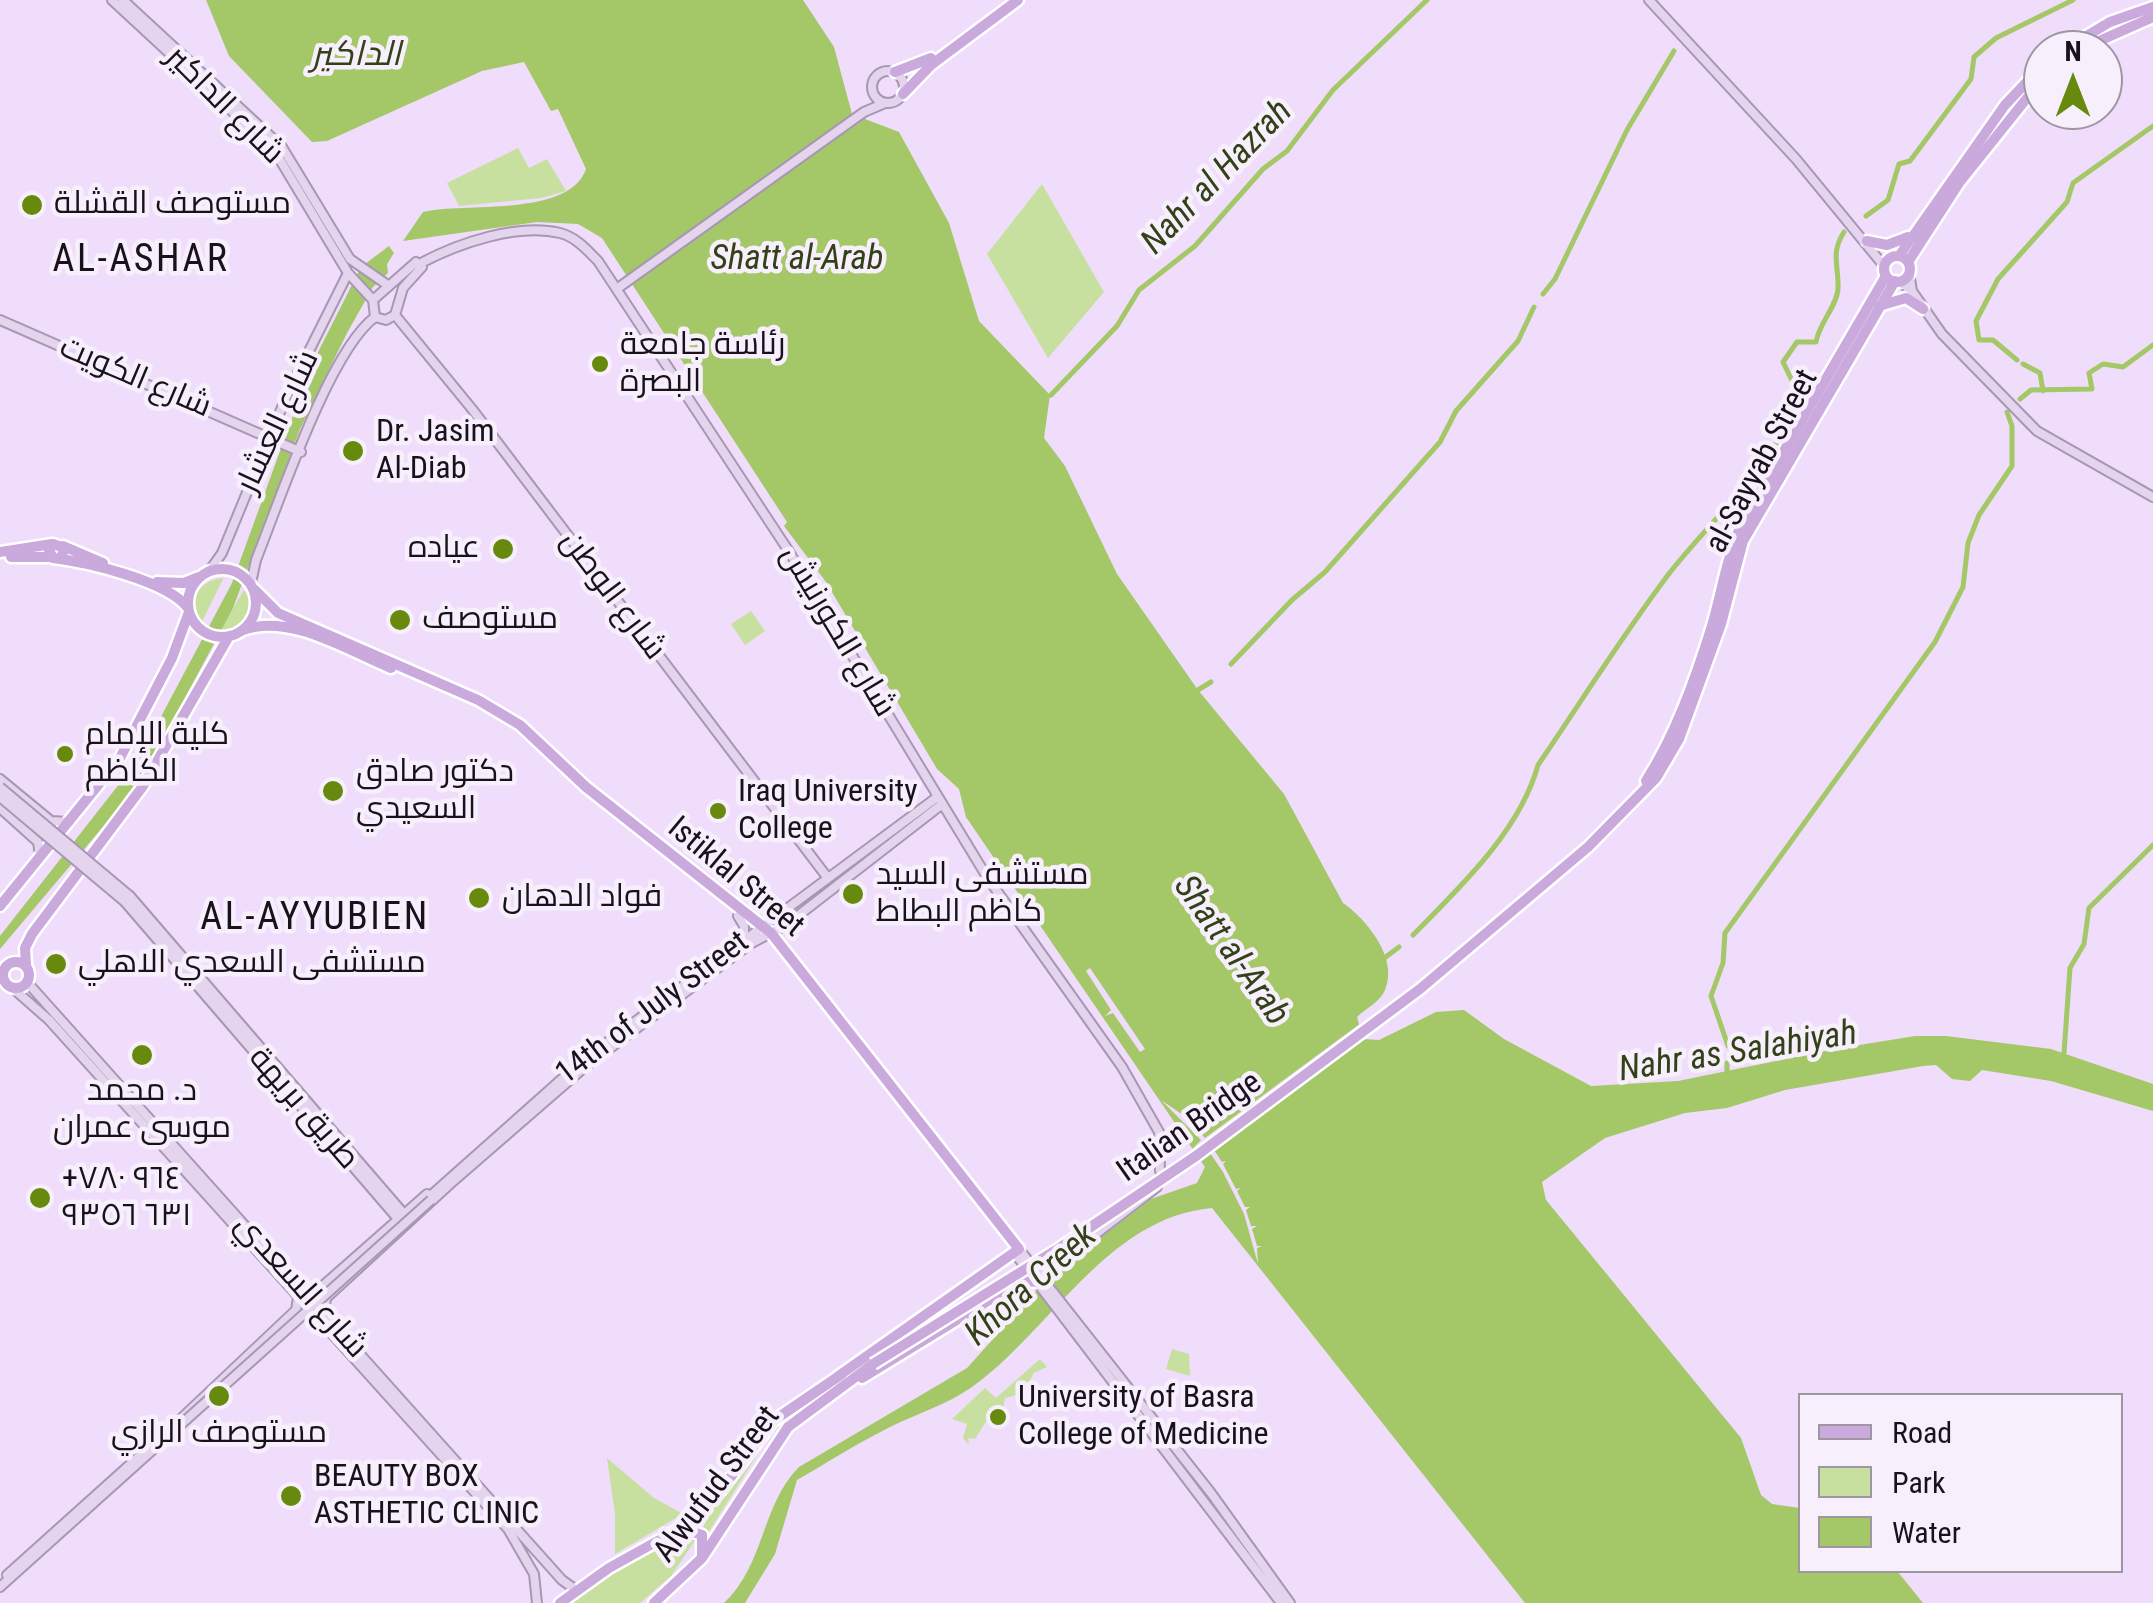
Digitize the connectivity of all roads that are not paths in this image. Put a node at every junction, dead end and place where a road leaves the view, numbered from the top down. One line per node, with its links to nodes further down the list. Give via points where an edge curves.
1 (112, 0): 17 (main road, شارع الداكير)
2 (122, 0): 17 (main road, شارع الداكير)
3 (1008, 0): 10 (main road, via 922,64)
4 (1018, 0): 13 (main road)
5 (1650, 0): 19 (main road)
6 (2153, 7): 8 (main road)
7 (2153, 17): 9 (main road)
8 (2097, 30)
9 (2123, 31)
10 (895, 72): 12 (main road, via 877,74); 13 (main road)
11 (2023, 85): 18 (main road, al-Sayyab Street)
12 (872, 92): 14 (main road); 16 (main road)
13 (902, 94): 14 (main road)
14 (885, 103): 16 (main road)
15 (2023, 103): 21 (main road, al-Sayyab Street)
16 (864, 112): 24 (main road)
17 (253, 125): 22 (main road, شارع الداكير, via 289,171); 23 (main road, شارع الداكير, via 282,147 358,267)
18 (1916, 230): 19 (main road, via 1894,244); 21 (main road, al-Sayyab Street)
19 (1867, 241): 21 (main road)
20 (422, 263): 23 (main road, شارع الكورنيش); 24 (main road, شارع الكورنيش, via 466,243 558,232 582,245); 28 (main road, via 401,292)
21 (1895, 267): 26 (main road, al-Sayyab Street); 27 (main road); 43 (main road, al-Sayyab Street, via 1742,523 1697,666)
22 (349, 275): 25 (main road, شارع الداكير); 31 (main road, شارع العشار)
23 (386, 284): 25 (main road, شارع الكورنيش)
24 (618, 288): 46 (main road, شارع الكورنيش, via 788,550)
25 (371, 298): 29 (main road)
26 (1879, 306): 27 (main road, via 1906,298); 43 (main road, al-Sayyab Street, via 1743,541 1679,739)
27 (1923, 309): 33 (main road, via 2037,431)
28 (395, 316): 29 (main road); 50 (main road, شارع الوطن)
29 (375, 317): 32 (main road, شارع العشار, via 343,361)
30 (0, 320): 31 (main road, شارع الكويت)
31 (273, 438): 32 (main road, شارع الكويت); 37 (main road, شارع العشار)
32 (298, 450): 38 (main road, شارع العشار)
33 (2153, 497)
34 (58, 545): 35 (main road); 36 (main road, via 65,554); 37 (main road, via 151,581 184,582)
35 (0, 555): 36 (main road)
36 (56, 558): 39 (main road, via 173,592)
37 (210, 572): 38 (main road); 39 (main road, via 188,594)
38 (252, 584): 40 (main road, via 256,612); 53 (main road, Istiklal Street, via 278,613 478,700 520,725)
39 (189, 610): 41 (main road, via 195,624); 48 (main road, via 136,731)
40 (244, 630): 41 (main road); 53 (main road, Istiklal Street, via 286,626 489,713)
41 (225, 637): 61 (main road, via 143,786 32,934)
42 (0, 779): 48 (main road, via 52,822)
43 (1648, 784): 79 (main road, Italian Bridge, bridge, via 1420,990 1244,1122 1062,1247)
44 (0, 788): 51 (main road, bridge)
45 (0, 796): 51 (main road, bridge)
46 (939, 801): 50 (main road, 14th of July Street); 55 (main road, 14th of July Street); 65 (main road, شارع الكورنيش, via 1156,1123)
47 (0, 808): 49 (main road, via 38,842)
48 (70, 822): 49 (main road)
49 (40, 860): 52 (main road)
50 (826, 877): 54 (main road, 14th of July Street)
51 (127, 899): 68 (main road, طريق بريهة)
52 (0, 906)
53 (742, 916): 54 (main road); 56 (main road, Istiklal Street); 57 (main road)
54 (773, 918): 56 (main road, 14th of July Street)
55 (786, 926): 56 (main road, 14th of July Street); 58 (main road)
56 (763, 932): 57 (main road, 14th of July Street); 58 (main road, Istiklal Street); 66 (main road, 14th of July Street, via 586,1066); 69 (main road, Istiklal Street)
57 (744, 940): 66 (main road, 14th of July Street, via 582,1060)
58 (784, 950): 69 (main road, Istiklal Street)
59 (0, 958): 60 (main road)
60 (12, 962): 61 (main road); 63 (main road)
61 (26, 964): 62 (main road)
62 (26, 980): 64 (main road); 73 (main road, شارع السعدي)
63 (2, 985): 64 (main road)
64 (16, 991): 73 (main road, شارع السعدي)
65 (1160, 1170)
66 (450, 1181): 68 (main road); 75 (main road); 81 (main road, 14th of July Street, bridge)
67 (1157, 1187): 70 (main road)
68 (400, 1215): 72 (main road)
69 (1017, 1250): 70 (main road, Istiklal Street); 71 (main road)
70 (1040, 1280): 74 (main road); 82 (main road, Istiklal Street)
71 (972, 1283): 74 (main road, via 998,1278); 80 (main road)
72 (318, 1291): 73 (main road); 75 (main road, via 318,1298)
73 (299, 1292): 76 (main road); 77 (main road, شارع السعدي)
74 (998, 1295): 80 (main road, via 885,1366)
75 (326, 1298): 77 (main road)
76 (296, 1310): 78 (main road, via 304,1308); 81 (main road)
77 (321, 1317): 78 (main road); 85 (main road, شارع السعدي); 86 (main road, شارع السعدي)
78 (304, 1318): 81 (main road)
79 (871, 1362): 80 (main road, Alwufud Street)
80 (840, 1381): 83 (main road, Alwufud Street, via 773,1421 721,1490); 84 (main road, Alwufud Street, via 780,1436)
81 (172, 1430): 87 (main road)
82 (1227, 1524): 93 (main road); 94 (main road)
83 (682, 1528): 84 (main road, via 702,1535); 89 (main road, Alwufud Street)
84 (702, 1558): 92 (main road, Alwufud Street)
85 (544, 1559): 86 (main road, via 539,1569); 89 (main road, شارع السعدي)
86 (530, 1562): 90 (main road, شارع السعدي)
87 (23, 1564): 88 (main road); 88 (main road)
88 (3, 1582)
89 (576, 1590): 91 (main road, Alwufud Street)
90 (537, 1603)
91 (560, 1603)
92 (654, 1603)
93 (1281, 1603)
94 (1290, 1603)

